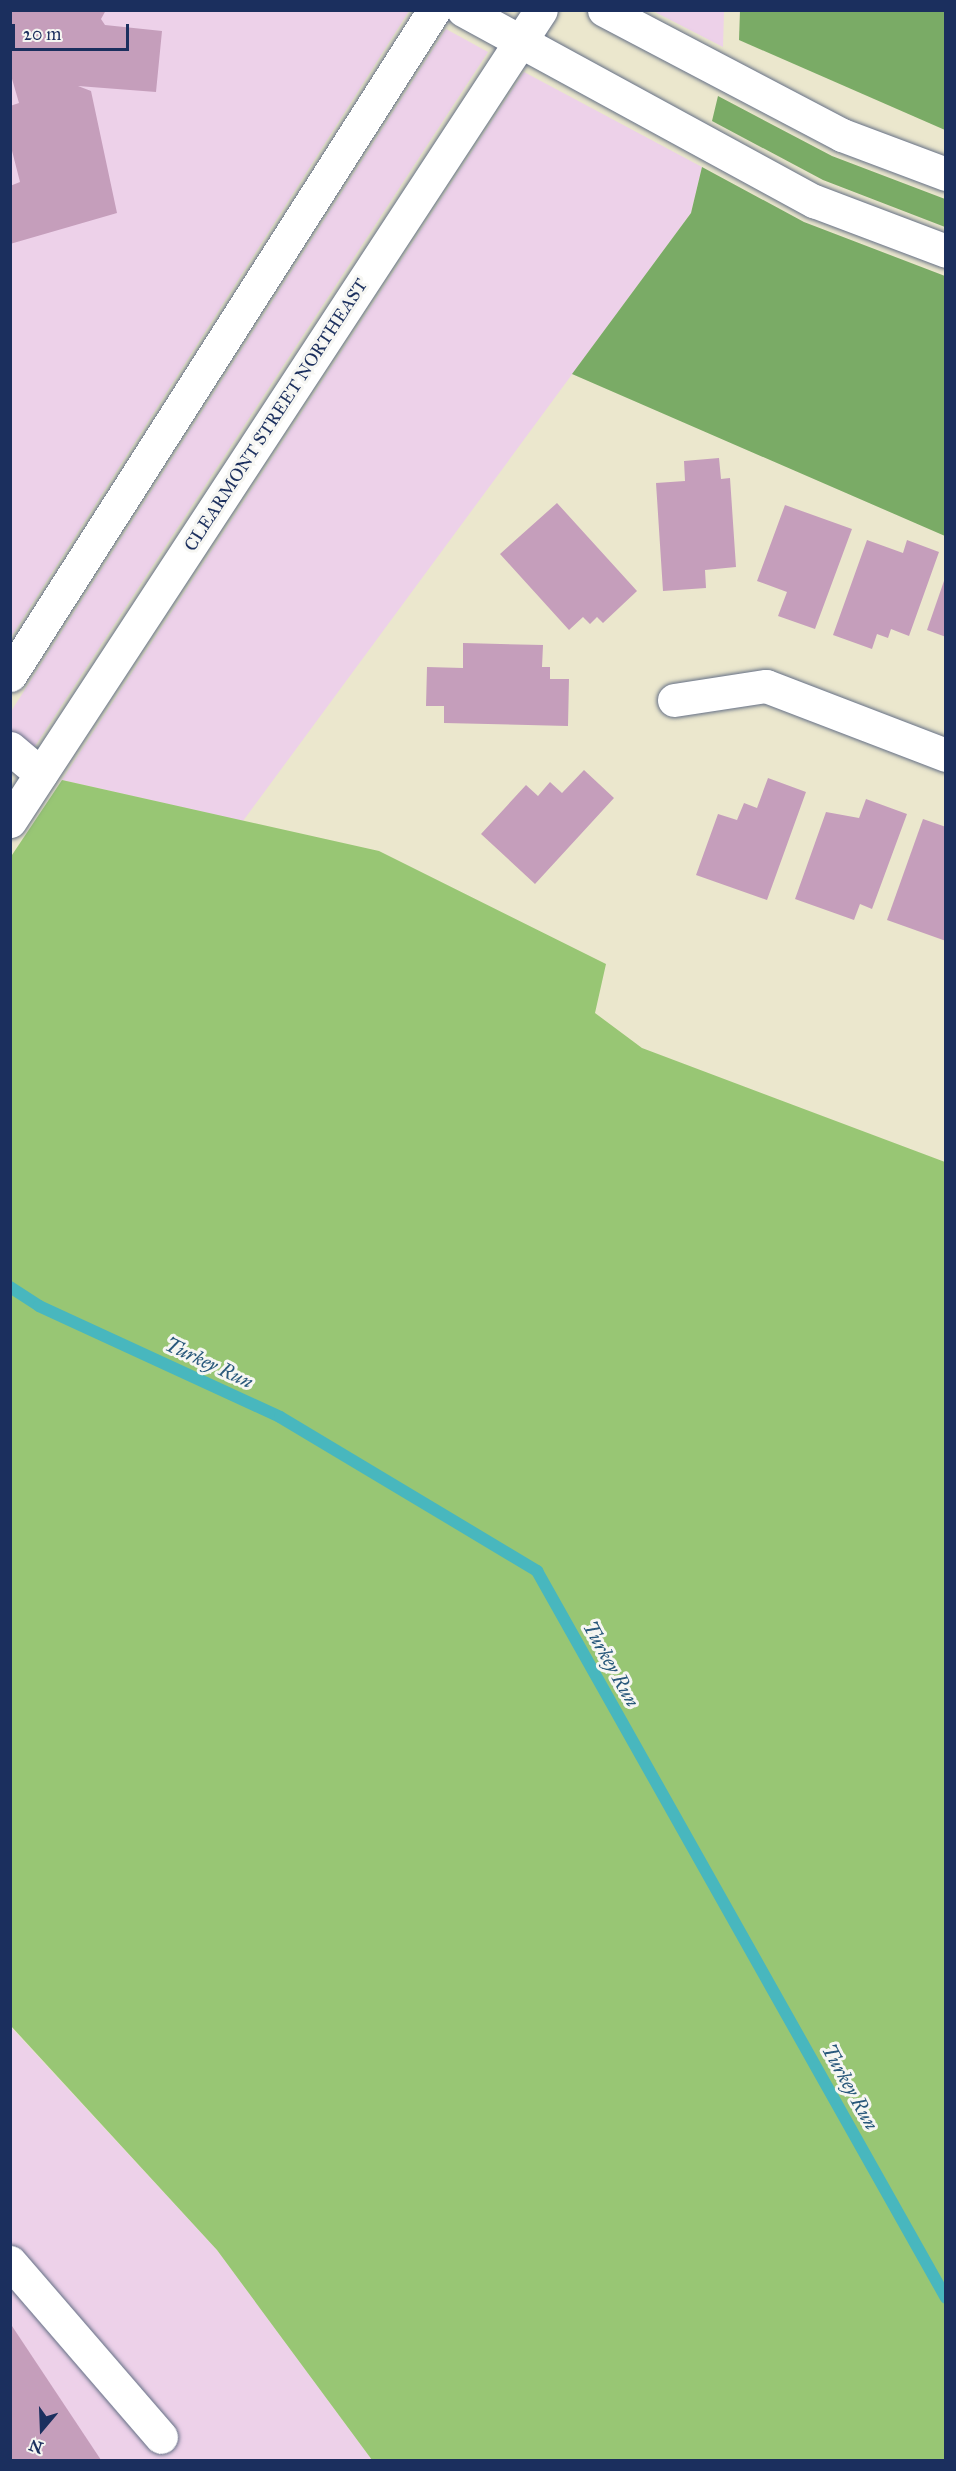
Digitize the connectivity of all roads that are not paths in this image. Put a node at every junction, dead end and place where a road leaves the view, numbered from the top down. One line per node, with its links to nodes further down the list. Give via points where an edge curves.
1 (434, 10): 8 (street)
2 (463, 10): 5 (street)
3 (541, 10): 5 (street, CLEARMONT STREET NORTHEAST)
4 (604, 10): 6 (street, via 842,135)
5 (519, 44): 7 (street, via 814,201); 12 (street, CLEARMONT STREET NORTHEAST)
6 (945, 174)
7 (945, 251)
8 (10, 675)
9 (674, 700): 11 (street, via 766,686)
10 (10, 748): 12 (street)
11 (945, 755)
12 (41, 774): 13 (street, CLEARMONT STREET NORTHEAST)
13 (10, 821)
14 (10, 2262): 15 (street)
15 (161, 2437)

